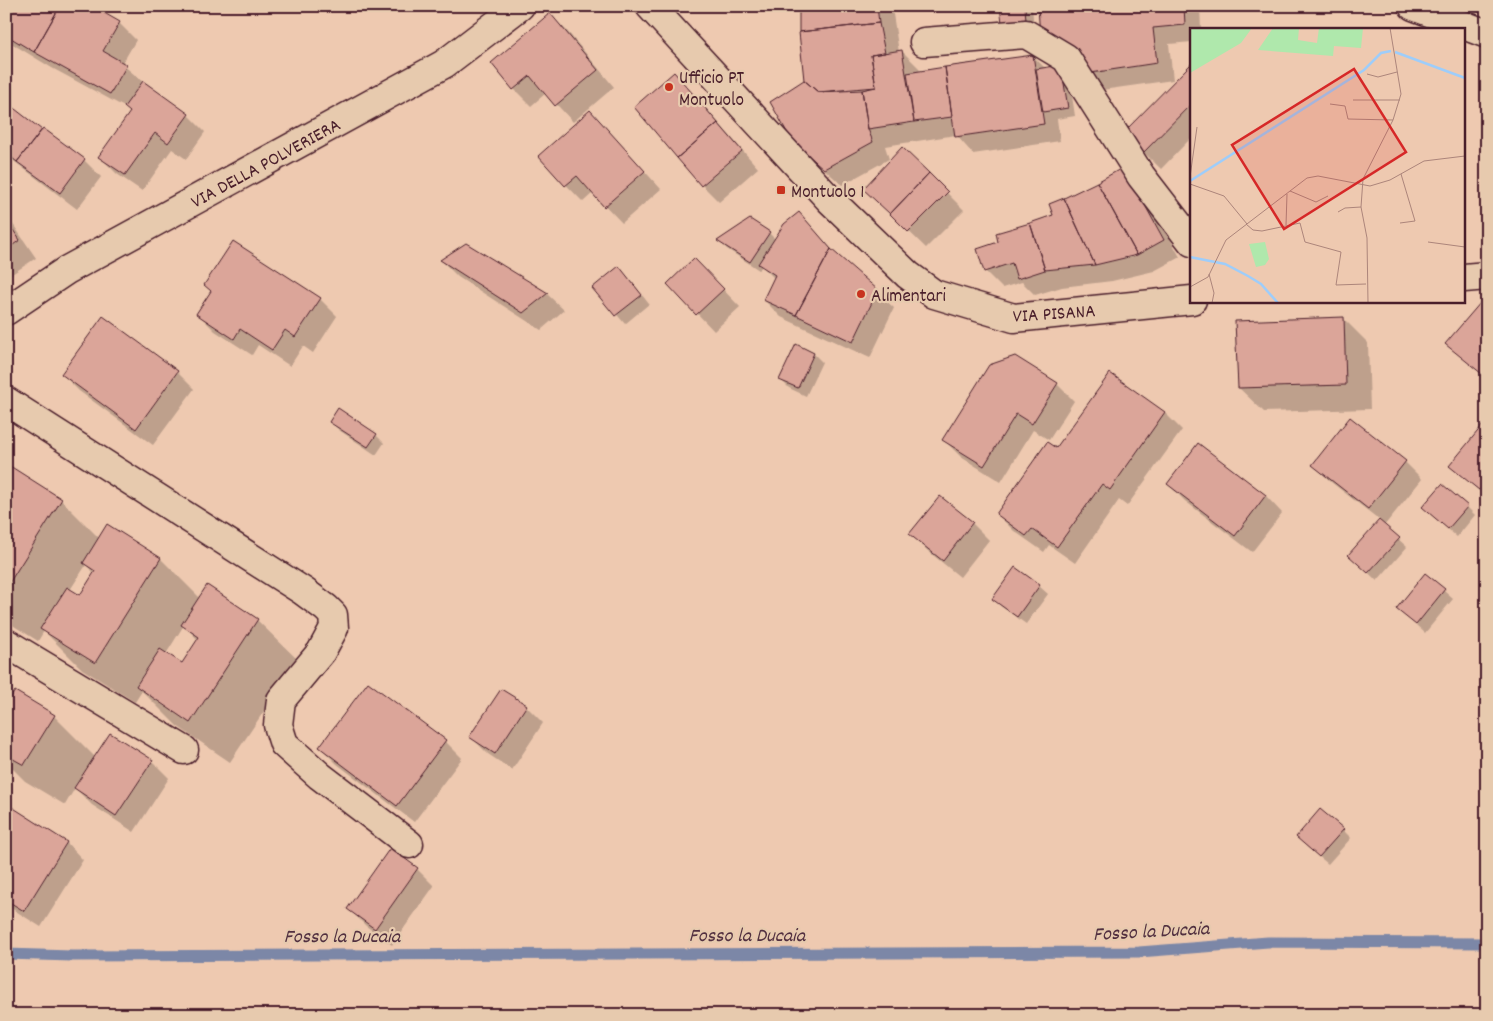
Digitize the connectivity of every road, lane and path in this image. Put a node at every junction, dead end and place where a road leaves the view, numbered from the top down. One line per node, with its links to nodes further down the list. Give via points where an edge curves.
1 (520, 6): 13 (street, VIA DELLA POLVERIERA, via 444,64 67,270)
2 (650, 6): 12 (street, VIA PISANA, via 830,200 908,275 934,294 1014,318)
3 (1413, 6): 4 (street)
4 (1448, 25): 5 (street)
5 (1461, 28)
6 (1466, 29): 7 (street)
7 (1487, 34)
8 (924, 42): 9 (street, via 1026,34 1066,58 1141,176)
9 (1190, 239)
10 (1487, 276): 11 (street)
11 (1466, 278)
12 (1190, 300)
13 (6, 311)
14 (6, 400): 17 (street, via 303,591 333,615 334,628 321,652 281,700 278,726 284,744)
15 (6, 643): 16 (street)
16 (184, 750)
17 (409, 844)

